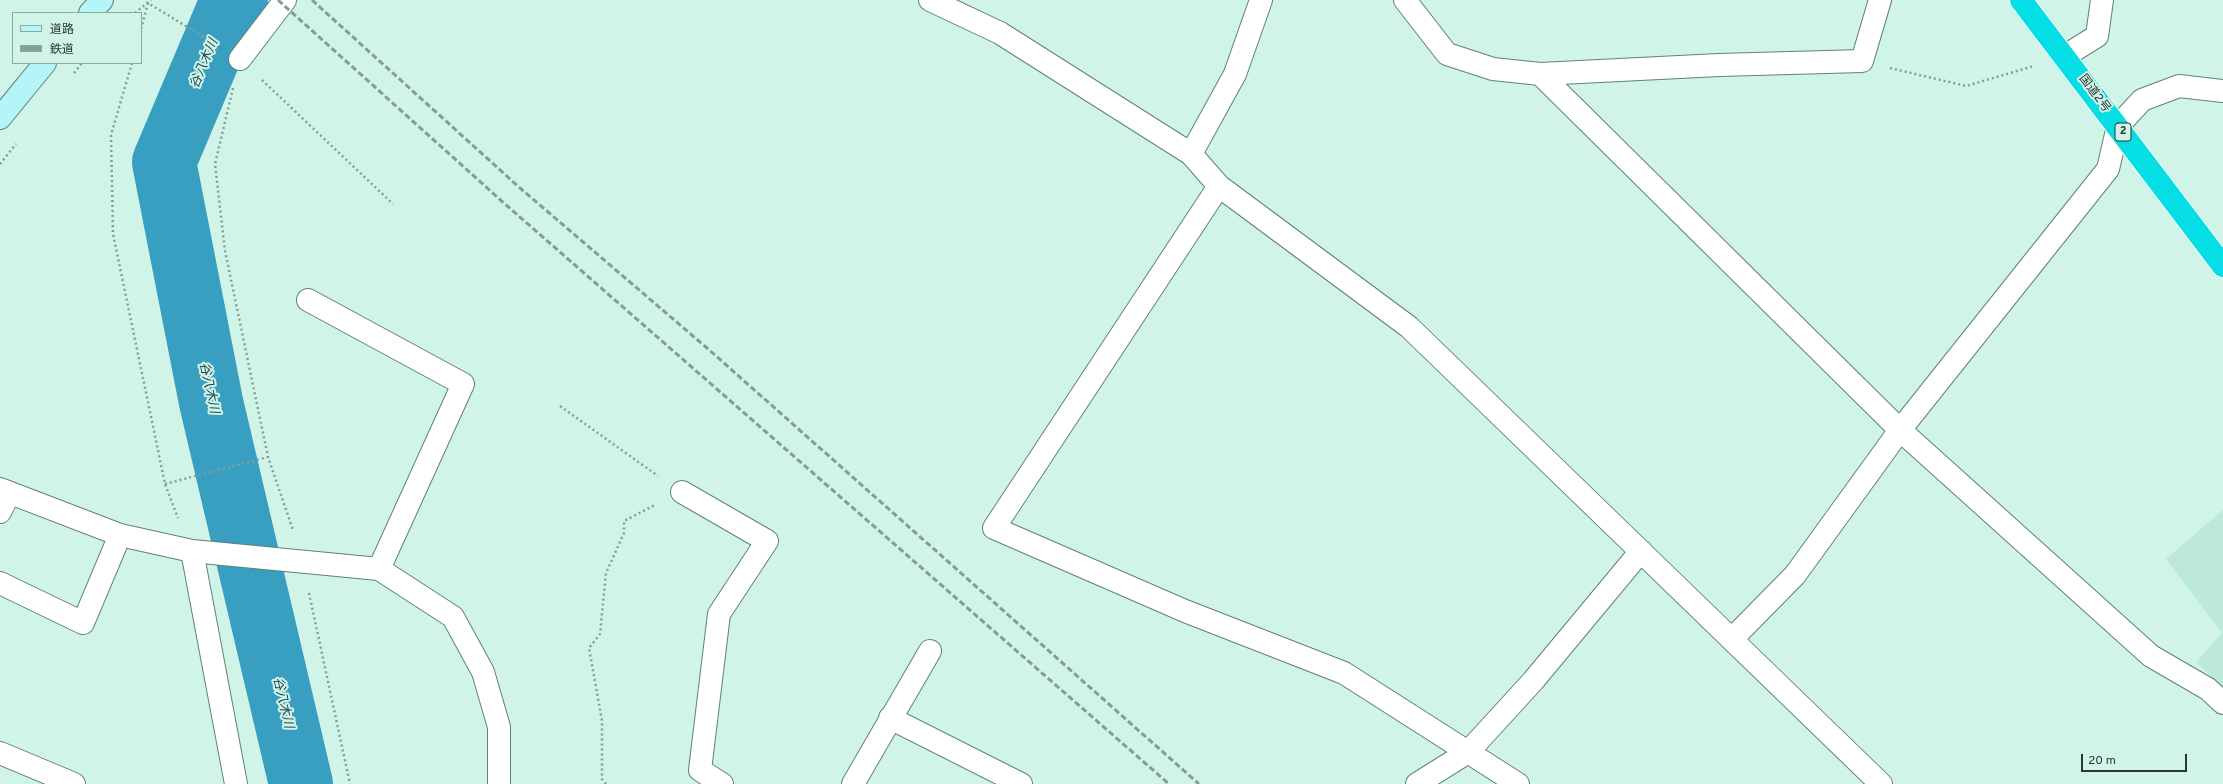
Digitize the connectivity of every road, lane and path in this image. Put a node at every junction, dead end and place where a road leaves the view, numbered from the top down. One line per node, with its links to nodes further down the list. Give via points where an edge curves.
1 (102, 0): 11 (street)
2 (151, 0): 10 (path)
3 (286, 0): 15 (street)
4 (930, 0): 23 (street, via 1000,34)
5 (1261, 0): 23 (street, via 1235,74)
6 (1405, 0): 19 (street, via 1447,54 1493,69)
7 (1880, 0): 16 (street)
8 (2022, 0): 14 (highway, 国道2号 / 2)
9 (2102, 0): 14 (street, via 2097,36)
10 (148, 3): 12 (path); 13 (path); 15 (path)
11 (91, 12)
12 (136, 12)
13 (142, 25)
14 (2065, 56): 16 (path, via 1966,86); 22 (highway, 国道2号 / 2)
15 (240, 59): 25 (path); 30 (path, via 215,164 225,251)
16 (1862, 61): 19 (street)
17 (43, 64): 21 (street)
18 (132, 64): 31 (path, via 111,135 113,234)
19 (1540, 74): 29 (street)
20 (2223, 91): 22 (street, via 2179,86 2142,100)
21 (0, 118)
22 (2118, 126): 26 (highway, 国道2号 / 2); 29 (street, via 2108,169)
23 (1191, 154): 24 (street)
24 (1219, 186): 36 (street, via 1409,327); 44 (street, via 994,528 1185,611 1344,673)
25 (393, 204)
26 (2223, 266)
27 (308, 300): 38 (street, via 463,384)
28 (560, 406): 32 (path)
29 (1900, 430): 40 (street, via 1795,575); 42 (street, via 2151,656 2208,689)
30 (268, 457): 31 (path); 37 (path)
31 (165, 484): 35 (path)
32 (682, 492): 50 (path, via 624,520 624,534 606,573 600,634 589,648 602,721 602,779); 51 (street, via 767,541 718,614 700,770)
33 (3, 498): 34 (street)
34 (120, 535): 35 (street); 39 (street, via 83,623)
35 (192, 551): 37 (street); 47 (street)
36 (1641, 551): 40 (street); 44 (street, via 1533,681)
37 (302, 560): 38 (street); 48 (path)
38 (379, 569): 49 (street, via 453,617 483,672 499,727)
39 (0, 583)
40 (1732, 639): 56 (street)
41 (930, 651): 43 (street)
42 (2223, 703)
43 (890, 718): 52 (street); 53 (street)
44 (1468, 752): 54 (street); 55 (street)
45 (0, 753): 46 (street)
46 (74, 784)
47 (236, 784)
48 (350, 784)
49 (499, 784)
50 (606, 784)
51 (722, 784)
52 (853, 784)
53 (1021, 784)
54 (1417, 784)
55 (1518, 784)
56 (1881, 784)

